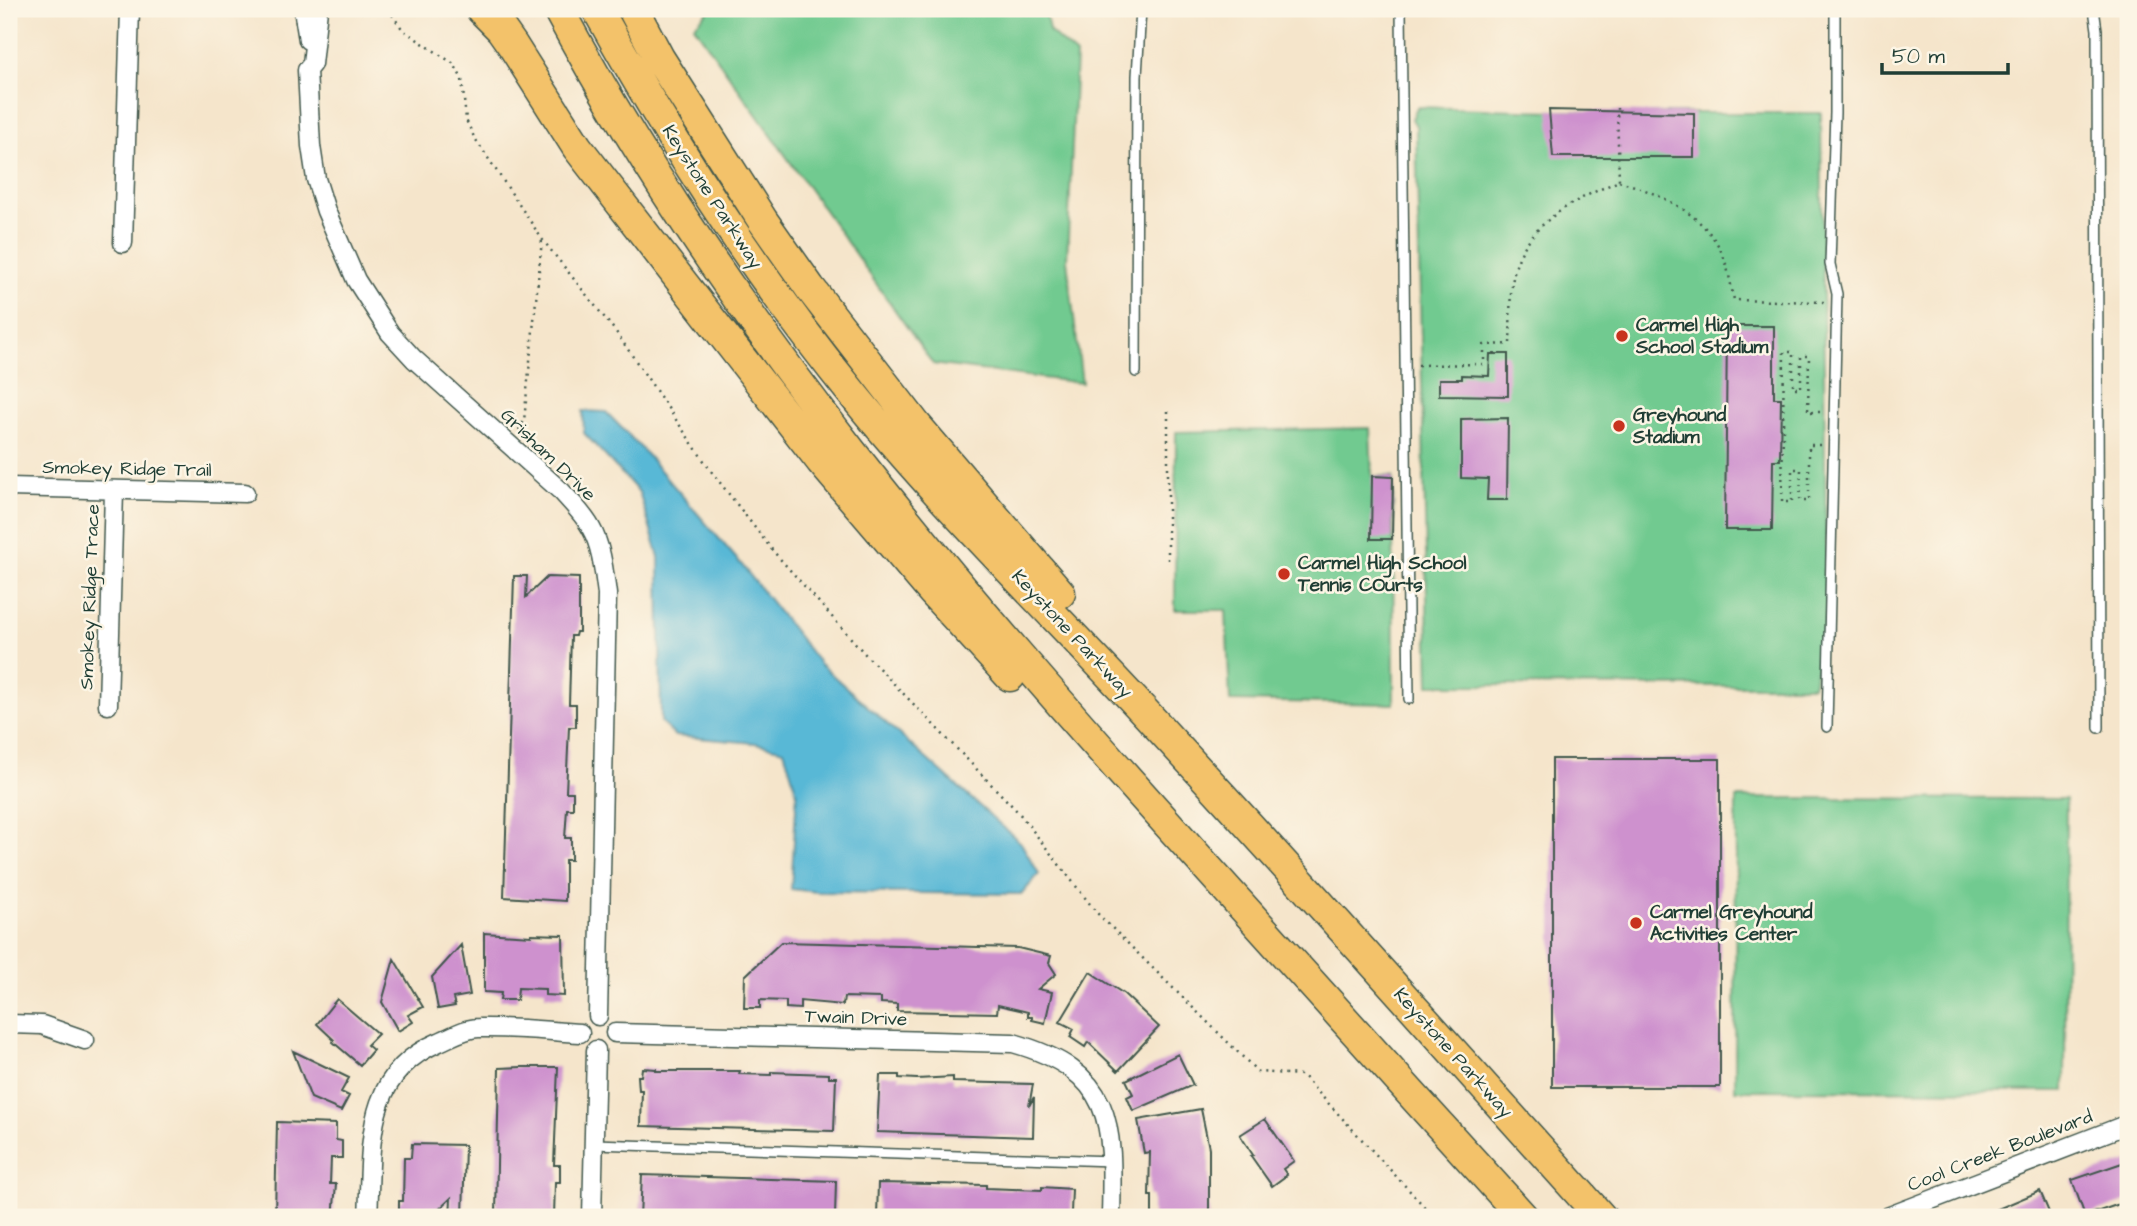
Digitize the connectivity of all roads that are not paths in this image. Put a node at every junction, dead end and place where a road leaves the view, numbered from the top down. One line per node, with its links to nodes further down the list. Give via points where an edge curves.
1 (130, 9): 13 (street)
2 (303, 9): 12 (street, Grisham Drive)
3 (318, 9): 12 (street, Grisham Drive)
4 (558, 9): 29 (highway, Keystone Parkway, via 685,221 870,477 1046,689)
5 (597, 9): 22 (highway, Keystone Parkway, via 697,177 838,376 918,470)
6 (633, 9): 22 (highway, via 659,58 763,220 858,352 1119,661)
7 (1140, 9): 14 (lane)
8 (1401, 9): 18 (lane)
9 (1835, 9): 20 (lane, via 1829,264 1837,294)
10 (2094, 9): 21 (lane)
11 (471, 13): 29 (highway, via 500,29 577,147 876,527 1112,786)
12 (312, 64): 23 (street, Grisham Drive, via 307,70 308,110 316,179 356,279 390,333 414,359 562,492 591,528 599,551 607,594)
13 (123, 243)
14 (1136, 372)
15 (9, 487): 16 (street, Smokey Ridge Trail)
16 (114, 491): 17 (street, Smokey Ridge Trail); 19 (street, Smokey Ridge Trace)
17 (245, 493)
18 (1409, 699)
19 (108, 705)
20 (1827, 727)
21 (2099, 728)
22 (1233, 809): 37 (highway, Keystone Parkway)
23 (598, 1016): 25 (street, via 585,1021); 26 (street, via 610,1022)
24 (9, 1024): 27 (street, via 42,1025)
25 (580, 1033): 28 (street, via 586,1046); 33 (street, via 475,1028 409,1058 392,1076 375,1117)
26 (615, 1033): 28 (street, via 611,1043); 32 (street, Twain Drive, via 1013,1043 1059,1060 1085,1082 1108,1120)
27 (85, 1040)
28 (596, 1050): 31 (street)
29 (1384, 1064): 36 (highway, Keystone Parkway)
30 (2128, 1125): 38 (street, Cool Creek Boulevard)
31 (594, 1144): 32 (lane); 34 (street)
32 (1112, 1161): 35 (street, Twain Drive)
33 (368, 1217)
34 (592, 1217)
35 (1111, 1217)
36 (1523, 1217)
37 (1601, 1217)
38 (1887, 1217)

